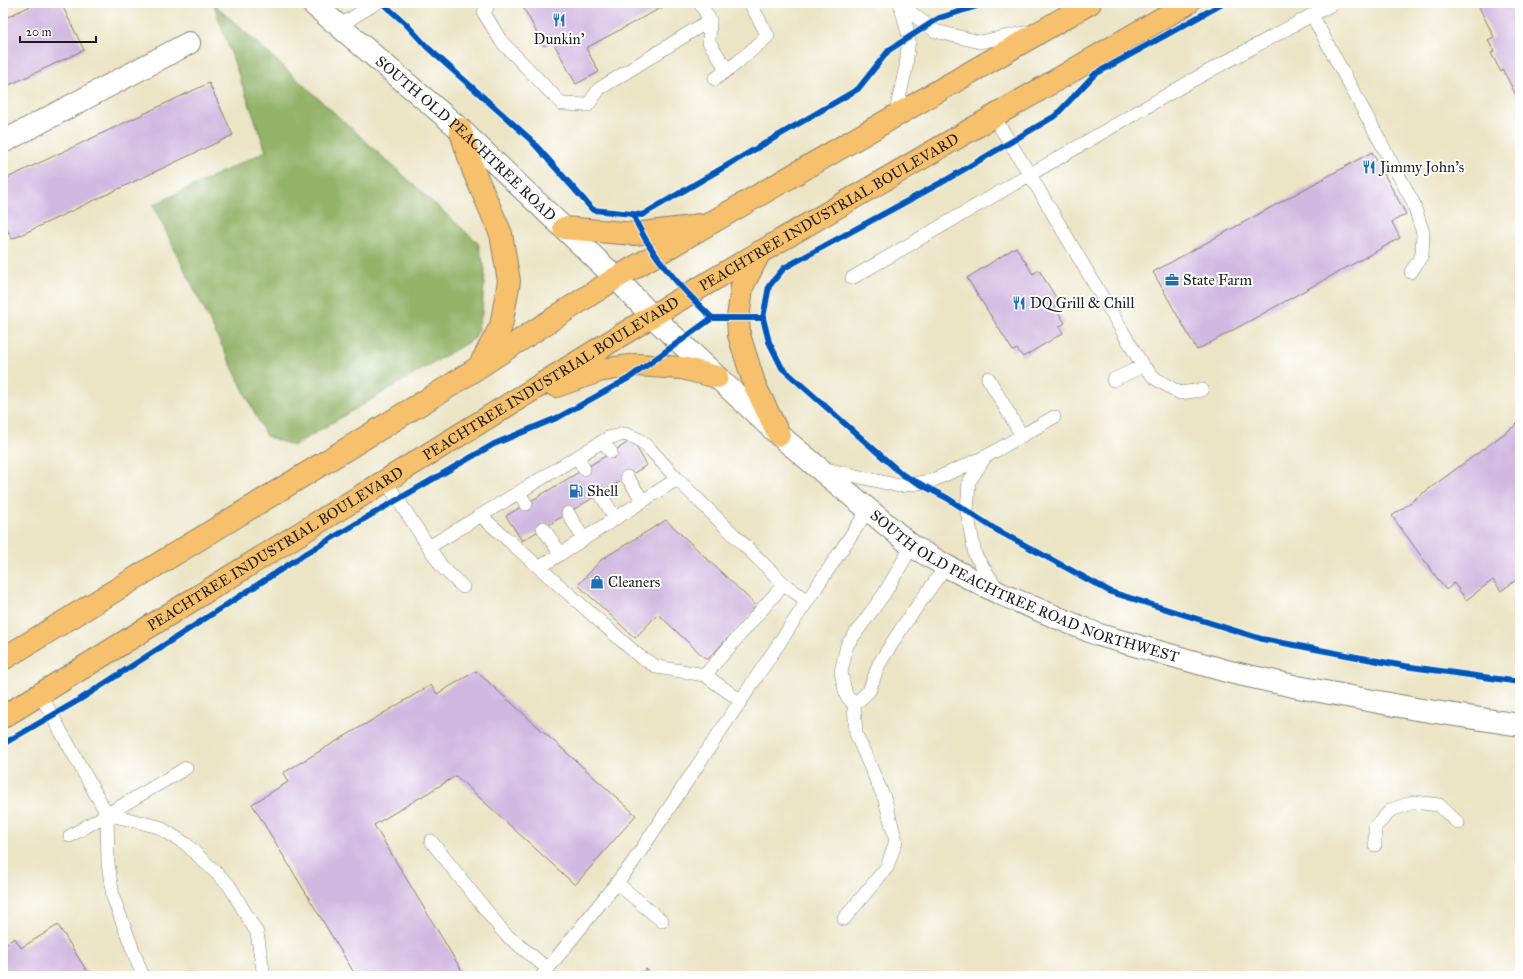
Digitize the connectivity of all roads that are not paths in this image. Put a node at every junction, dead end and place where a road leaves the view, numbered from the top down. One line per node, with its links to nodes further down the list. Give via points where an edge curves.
1 (312, 3): 12 (street, SOUTH OLD PEACHTREE ROAD)
2 (376, 3): 12 (lane)
3 (489, 3): 11 (lane, via 484,13 501,41 562,104 588,105 599,89)
4 (700, 3): 11 (lane)
5 (750, 3): 15 (lane, via 768,36)
6 (1090, 3): 13 (highway)
7 (1188, 3): 18 (highway, PEACHTREE INDUSTRIAL BOULEVARD)
8 (1334, 3): 10 (lane)
9 (901, 4): 13 (lane, via 935,31 980,42); 17 (lane, via 909,37 906,67)
10 (1312, 15): 21 (lane, via 1191,81); 25 (lane, via 1413,202 1423,233 1422,255)
11 (710, 20): 15 (lane, via 709,42)
12 (339, 26): 19 (street, SOUTH OLD PEACHTREE ROAD)
13 (1045, 29): 17 (highway)
14 (189, 43): 20 (street)
15 (727, 70): 16 (lane)
16 (715, 79)
17 (895, 116): 22 (highway)
18 (994, 117): 21 (lane); 24 (highway, PEACHTREE INDUSTRIAL BOULEVARD)
19 (460, 129): 23 (street, SOUTH OLD PEACHTREE ROAD); 30 (highway, via 474,172 501,234 509,281 501,326)
20 (3, 142)
21 (1030, 175): 27 (lane); 29 (lane)
22 (725, 215): 23 (highway, via 692,227 634,234); 26 (highway)
23 (564, 228): 26 (street, SOUTH OLD PEACHTREE ROAD)
24 (760, 252): 28 (highway, PEACHTREE INDUSTRIAL BOULEVARD); 37 (highway, via 742,287 738,318 739,335 755,386)
25 (1411, 272)
26 (616, 278): 28 (street, SOUTH OLD PEACHTREE ROAD NORTHWEST); 30 (highway)
27 (852, 278)
28 (652, 316): 31 (street, SOUTH OLD PEACHTREE ROAD NORTHWEST); 35 (highway, PEACHTREE INDUSTRIAL BOULEVARD)
29 (1143, 366): 33 (lane); 34 (lane, via 1156,379 1180,393)
30 (478, 367): 65 (highway)
31 (717, 377): 35 (highway, via 682,368 637,364 602,370 533,395); 37 (street, SOUTH OLD PEACHTREE ROAD NORTHWEST)
32 (988, 378): 38 (lane)
33 (1113, 380)
34 (1202, 390)
35 (523, 396): 47 (highway, PEACHTREE INDUSTRIAL BOULEVARD)
36 (1054, 417): 38 (lane)
37 (779, 435): 43 (street, SOUTH OLD PEACHTREE ROAD NORTHWEST)
38 (1022, 436): 42 (lane)
39 (603, 442): 40 (lane); 41 (lane); 46 (lane, via 608,438 625,434 638,439)
40 (611, 452)
41 (578, 457): 44 (lane); 52 (lane, via 549,483 523,498)
42 (986, 457): 43 (lane, via 932,481 899,486); 63 (lane, via 969,482 967,511 975,554)
43 (818, 467): 50 (street, SOUTH OLD PEACHTREE ROAD NORTHWEST)
44 (584, 469)
45 (627, 477): 49 (lane)
46 (677, 479): 49 (lane); 61 (lane)
47 (385, 480): 57 (lane); 67 (highway, PEACHTREE INDUSTRIAL BOULEVARD)
48 (600, 493): 53 (lane)
49 (643, 501): 53 (lane)
50 (868, 510): 56 (street, SOUTH OLD PEACHTREE ROAD NORTHWEST); 64 (lane)
51 (568, 513): 55 (lane)
52 (481, 516): 57 (lane); 60 (lane)
53 (615, 518): 55 (lane)
54 (543, 528): 58 (lane)
55 (584, 538): 58 (lane)
56 (912, 546): 59 (street, SOUTH OLD PEACHTREE ROAD NORTHWEST); 69 (lane, via 884,594 847,645 841,672 846,695)
57 (429, 548): 62 (lane, via 442,567)
58 (560, 553): 60 (lane)
59 (946, 566): 63 (street, SOUTH OLD PEACHTREE ROAD NORTHWEST); 69 (lane, via 879,664 869,691)
60 (540, 567): 66 (lane, via 639,656 656,667)
61 (784, 584): 64 (lane); 66 (lane)
62 (462, 587)
63 (1001, 594): 71 (street, SOUTH OLD PEACHTREE ROAD NORTHWEST, via 1099,635 1230,672 1416,709)
64 (807, 601): 68 (lane)
65 (3, 659)
66 (705, 675): 68 (lane)
67 (40, 694): 70 (highway, PEACHTREE INDUSTRIAL BOULEVARD); 73 (lane)
68 (741, 701): 78 (lane)
69 (854, 705): 79 (lane, via 856,734 885,800 896,841 887,867)
70 (3, 717)
71 (1520, 724)
72 (186, 768): 73 (lane)
73 (107, 814): 75 (lane); 82 (lane, via 108,863 113,897); 83 (lane, via 159,827 186,844 229,885 257,933)
74 (1458, 823): 77 (lane, via 1439,805 1414,802 1391,810 1375,827)
75 (70, 836)
76 (431, 841): 81 (lane, via 505,934)
77 (1375, 845)
78 (617, 883): 80 (lane); 81 (lane)
79 (844, 919)
80 (662, 921)
81 (545, 972)
82 (144, 976)
83 (264, 976)

